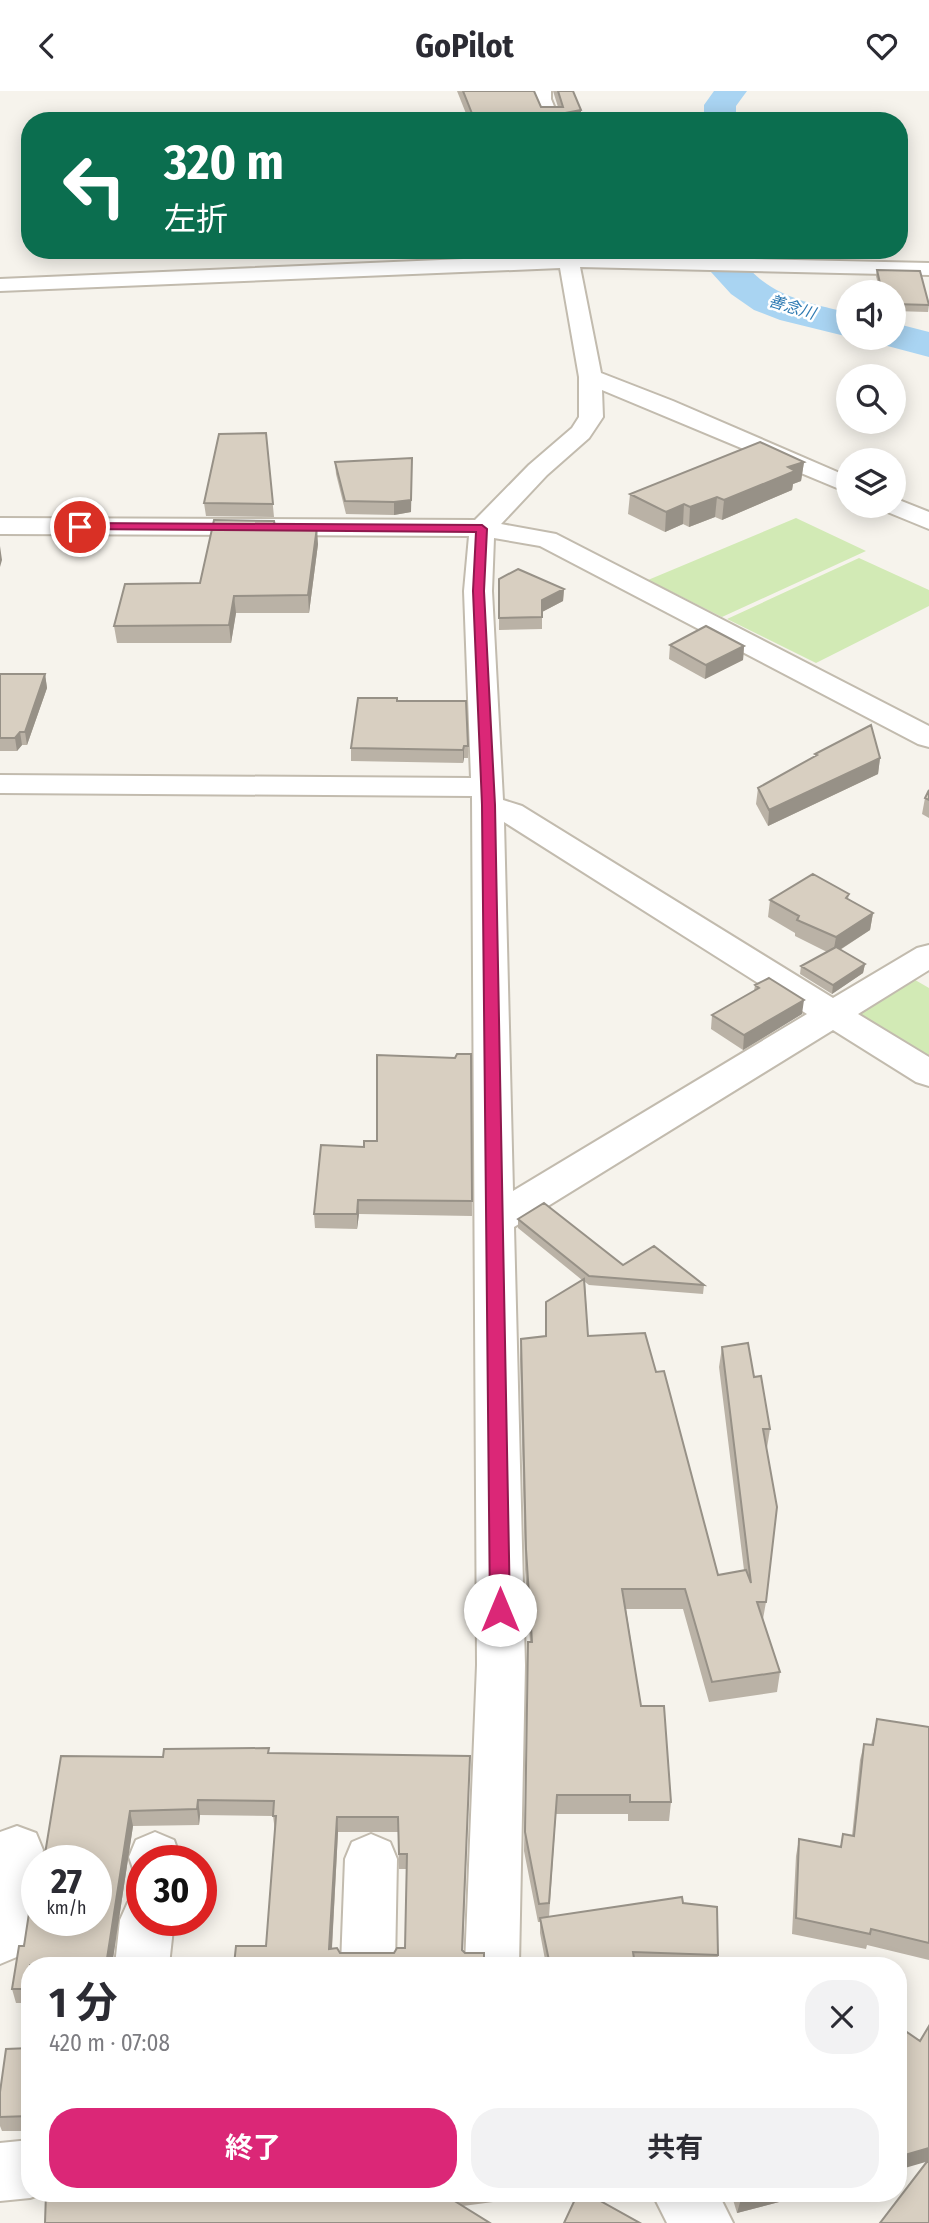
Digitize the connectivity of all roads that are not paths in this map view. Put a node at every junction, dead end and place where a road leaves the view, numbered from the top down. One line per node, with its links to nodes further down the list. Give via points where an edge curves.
1 (542, 91): 2 (street)
2 (547, 112)
3 (509, 259): 7 (street)
4 (569, 259): 8 (street)
5 (614, 259): 6 (street)
6 (929, 269)
7 (0, 285)
8 (590, 377): 9 (street); 13 (street, via 591,417 582,433 538,470)
9 (836, 480)
10 (906, 511): 11 (street)
11 (929, 521)
12 (0, 526): 13 (street)
13 (482, 529): 14 (street, via 547,540); 16 (street, via 478,591)
14 (929, 738)
15 (0, 785): 16 (street)
16 (487, 796): 18 (street); 20 (street)
17 (929, 955): 18 (street)
18 (836, 1014): 19 (street); 20 (street)
19 (929, 1074)
20 (493, 1222): 27 (street, via 501,1665)
21 (17, 1850): 24 (street)
22 (371, 1859): 26 (street)
23 (146, 1936): 25 (street)
24 (0, 1938)
25 (143, 1957)
26 (368, 1957)
27 (492, 1957)
28 (21, 2170): 29 (street)
29 (0, 2172)
30 (688, 2202): 31 (street)
31 (703, 2223)

